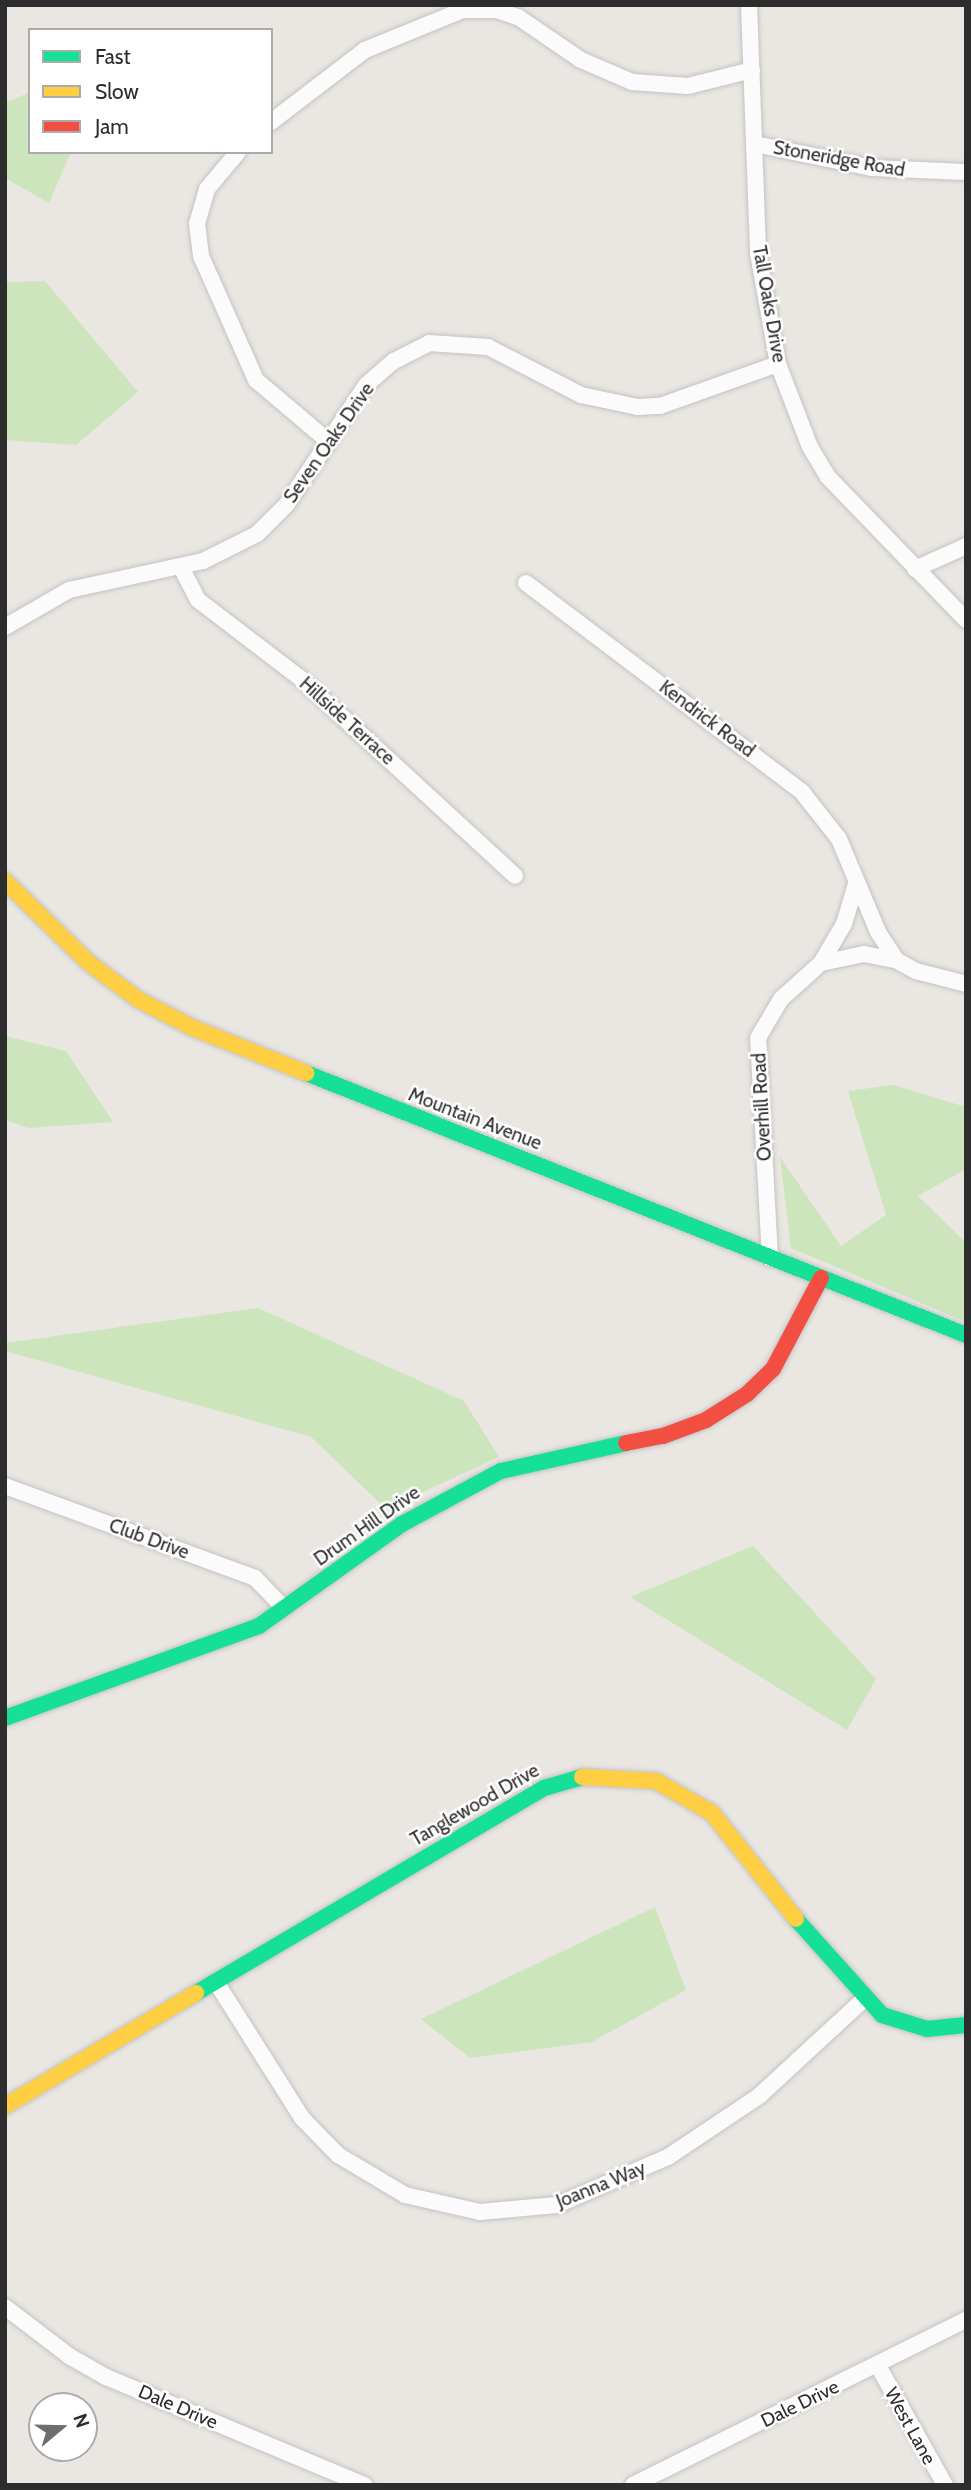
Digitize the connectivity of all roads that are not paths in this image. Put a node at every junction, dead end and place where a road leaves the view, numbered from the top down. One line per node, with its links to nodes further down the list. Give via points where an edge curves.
1 (749, 5): 2 (street, Tall Oaks Drive)
2 (752, 70): 3 (street, via 688,86 632,82 581,61 518,16 496,10 463,10 365,50); 4 (street, Tall Oaks Drive)
3 (273, 120)
4 (755, 144): 6 (street, Stoneridge Road, via 872,168); 7 (street, Tall Oaks Drive, via 758,253)
5 (236, 154): 8 (street, via 207,189 197,223 201,256 256,380)
6 (966, 172)
7 (778, 363): 8 (street, Seven Oaks Drive, via 660,406 638,407 581,395 488,347 429,343 394,361 366,385); 11 (street, Tall Oaks Drive, via 810,447 828,477)
8 (328, 441): 10 (street, Seven Oaks Drive, via 287,504 257,534 233,549)
9 (966, 546): 11 (street)
10 (181, 567): 14 (street, Seven Oaks Drive, via 69,590); 15 (street, Hillside Terrace, via 198,600 300,678)
11 (915, 569): 13 (street, Tall Oaks Drive)
12 (526, 583): 17 (street, Kendrick Road, via 802,792 839,839)
13 (966, 620)
14 (5, 627)
15 (515, 876)
16 (5, 881): 21 (street, Mountain Avenue, via 89,963 139,1000 193,1028)
17 (856, 884): 18 (street, Kendrick Road); 19 (street, via 844,924)
18 (896, 960): 19 (street, Overhill Road, via 864,954); 20 (street, Overhill Road, via 916,971)
19 (821, 963): 21 (street, Overhill Road, via 780,999 758,1038)
20 (966, 984)
21 (770, 1258): 22 (street, Mountain Avenue)
22 (821, 1278): 23 (street, Mountain Avenue); 25 (street, Drum Hill Drive, via 773,1369 747,1394 706,1420 663,1436 534,1460 501,1471 402,1524)
23 (966, 1335)
24 (5, 1486): 25 (street, Club Drive, via 255,1578)
25 (284, 1607): 26 (street, Drum Hill Drive, via 259,1626 223,1642)
26 (5, 1718)
27 (216, 1982): 28 (street, Tanglewood Drive, via 544,1788 575,1777 615,1774 671,1786 712,1812); 28 (street, Joanna Way, via 302,2118 338,2155 405,2194 480,2212 557,2205 668,2157 759,2096); 30 (street, Tanglewood Drive)
28 (864, 1999): 29 (street, Tanglewood Drive, via 882,2015 904,2024 927,2029)
29 (966, 2025)
30 (5, 2106)
31 (5, 2307): 34 (street, Dale Drive, via 69,2357 106,2377)
32 (966, 2320): 33 (street, Dale Drive)
33 (878, 2366): 35 (street, Dale Drive); 36 (street, West Lane)
34 (365, 2485)
35 (633, 2485)
36 (944, 2485)

